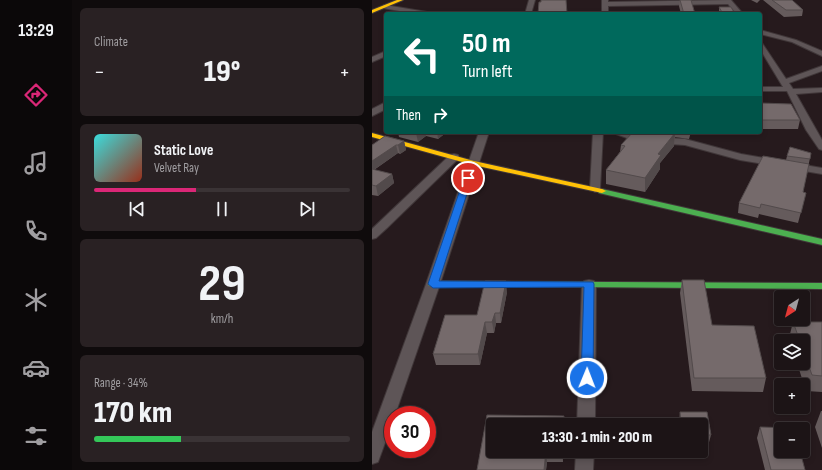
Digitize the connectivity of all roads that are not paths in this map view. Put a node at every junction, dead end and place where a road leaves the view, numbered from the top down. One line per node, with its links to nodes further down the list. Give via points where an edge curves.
1 (401, 0): 5 (street)
2 (532, 0): 8 (street)
3 (729, 1): 4 (street); 9 (street)
4 (605, 2)
5 (385, 7): 6 (street); 7 (street)
6 (372, 12)
7 (414, 12)
8 (529, 12)
9 (738, 12)
10 (762, 33): 13 (street, via 794,41)
11 (762, 47): 16 (street)
12 (384, 54): 14 (street)
13 (822, 54)
14 (372, 60)
15 (822, 68): 16 (street)
16 (789, 88): 17 (street); 18 (street); 22 (street)
17 (762, 90)
18 (822, 90)
19 (384, 106): 20 (street)
20 (372, 113)
21 (822, 128): 22 (street)
22 (811, 130): 27 (street)
23 (483, 134): 29 (street)
24 (598, 134): 31 (street)
25 (624, 134): 30 (street, via 638,139 686,142 740,157)
26 (372, 135): 28 (street)
27 (822, 147)
28 (454, 157): 29 (street); 32 (street)
29 (473, 163): 31 (street); 35 (street)
30 (822, 171)
31 (595, 189): 34 (street)
32 (378, 225): 33 (street)
33 (372, 235)
34 (822, 242)
35 (433, 284): 36 (street); 39 (street)
36 (589, 284): 37 (street); 38 (street)
37 (822, 286)
38 (586, 418)
39 (372, 456)
40 (585, 458): 41 (street)
41 (584, 470)

